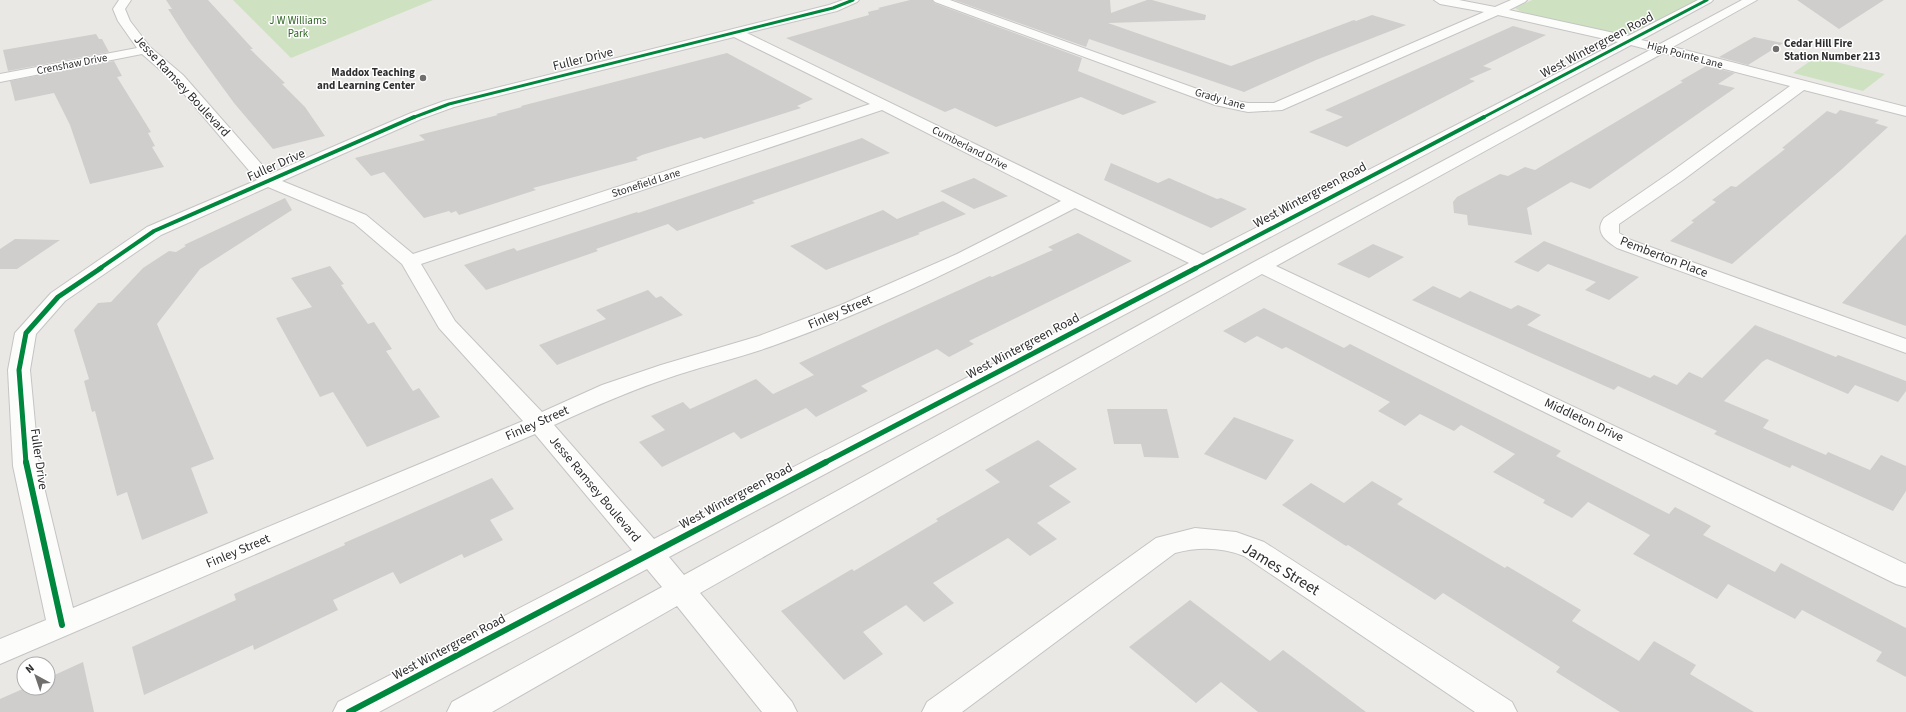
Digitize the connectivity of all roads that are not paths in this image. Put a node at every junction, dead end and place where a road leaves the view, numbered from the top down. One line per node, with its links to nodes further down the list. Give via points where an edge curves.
1 (125, 0): 12 (street, Jesse Ramsey Boulevard, via 119,9)
2 (853, 0): 9 (street, Fuller Drive, via 833,8)
3 (939, 0): 8 (street, Grady Lane, via 1220,102 1244,108 1277,107)
4 (1440, 0): 8 (street, High Pointe Lane)
5 (1521, 0): 8 (street, Grady Lane)
6 (1707, 0): 10 (street, West Wintergreen Road)
7 (1752, 0): 11 (street)
8 (1496, 10): 10 (street, High Pointe Lane)
9 (736, 33): 15 (street, Cumberland Drive); 17 (street, Fuller Drive, via 450,104 376,132)
10 (1629, 40): 11 (street, High Pointe Lane); 20 (street, West Wintergreen Road)
11 (1663, 49): 14 (street, High Pointe Lane); 21 (street)
12 (144, 50): 13 (street, Crenshaw Drive); 17 (street, Jesse Ramsey Boulevard, via 178,78)
13 (0, 78)
14 (1801, 85): 16 (street, High Pointe Lane); 22 (street, Pemberton Place, via 1610,222 1610,235 1624,244)
15 (883, 105): 18 (street, Cumberland Drive); 19 (street, Stonefield Lane)
16 (1906, 112)
17 (267, 181): 19 (street, Jesse Ramsey Boulevard, via 360,219); 27 (street, Fuller Drive, via 154,231 58,297 26,333 19,370 26,466)
18 (1074, 201): 20 (street, Cumberland Drive); 23 (street, Finley Street, via 964,258 848,309 767,341 610,390)
19 (410, 261): 23 (street, Jesse Ramsey Boulevard, via 446,324)
20 (1204, 263): 24 (street, West Wintergreen Road)
21 (1261, 266): 25 (street, Middleton Drive); 26 (street)
22 (1906, 346)
23 (539, 423): 24 (street, Jesse Ramsey Boulevard); 27 (street, Finley Street)
24 (650, 553): 26 (street, Jesse Ramsey Boulevard); 29 (street, West Wintergreen Road)
25 (1906, 576)
26 (681, 591): 30 (street); 31 (street, Jesse Ramsey Boulevard)
27 (62, 625): 28 (street, Finley Street)
28 (0, 652)
29 (349, 712)
30 (463, 712)
31 (781, 712)
32 (938, 712): 33 (street, James Street, via 1166,545 1195,538 1236,542 1254,549)
33 (1501, 712)

